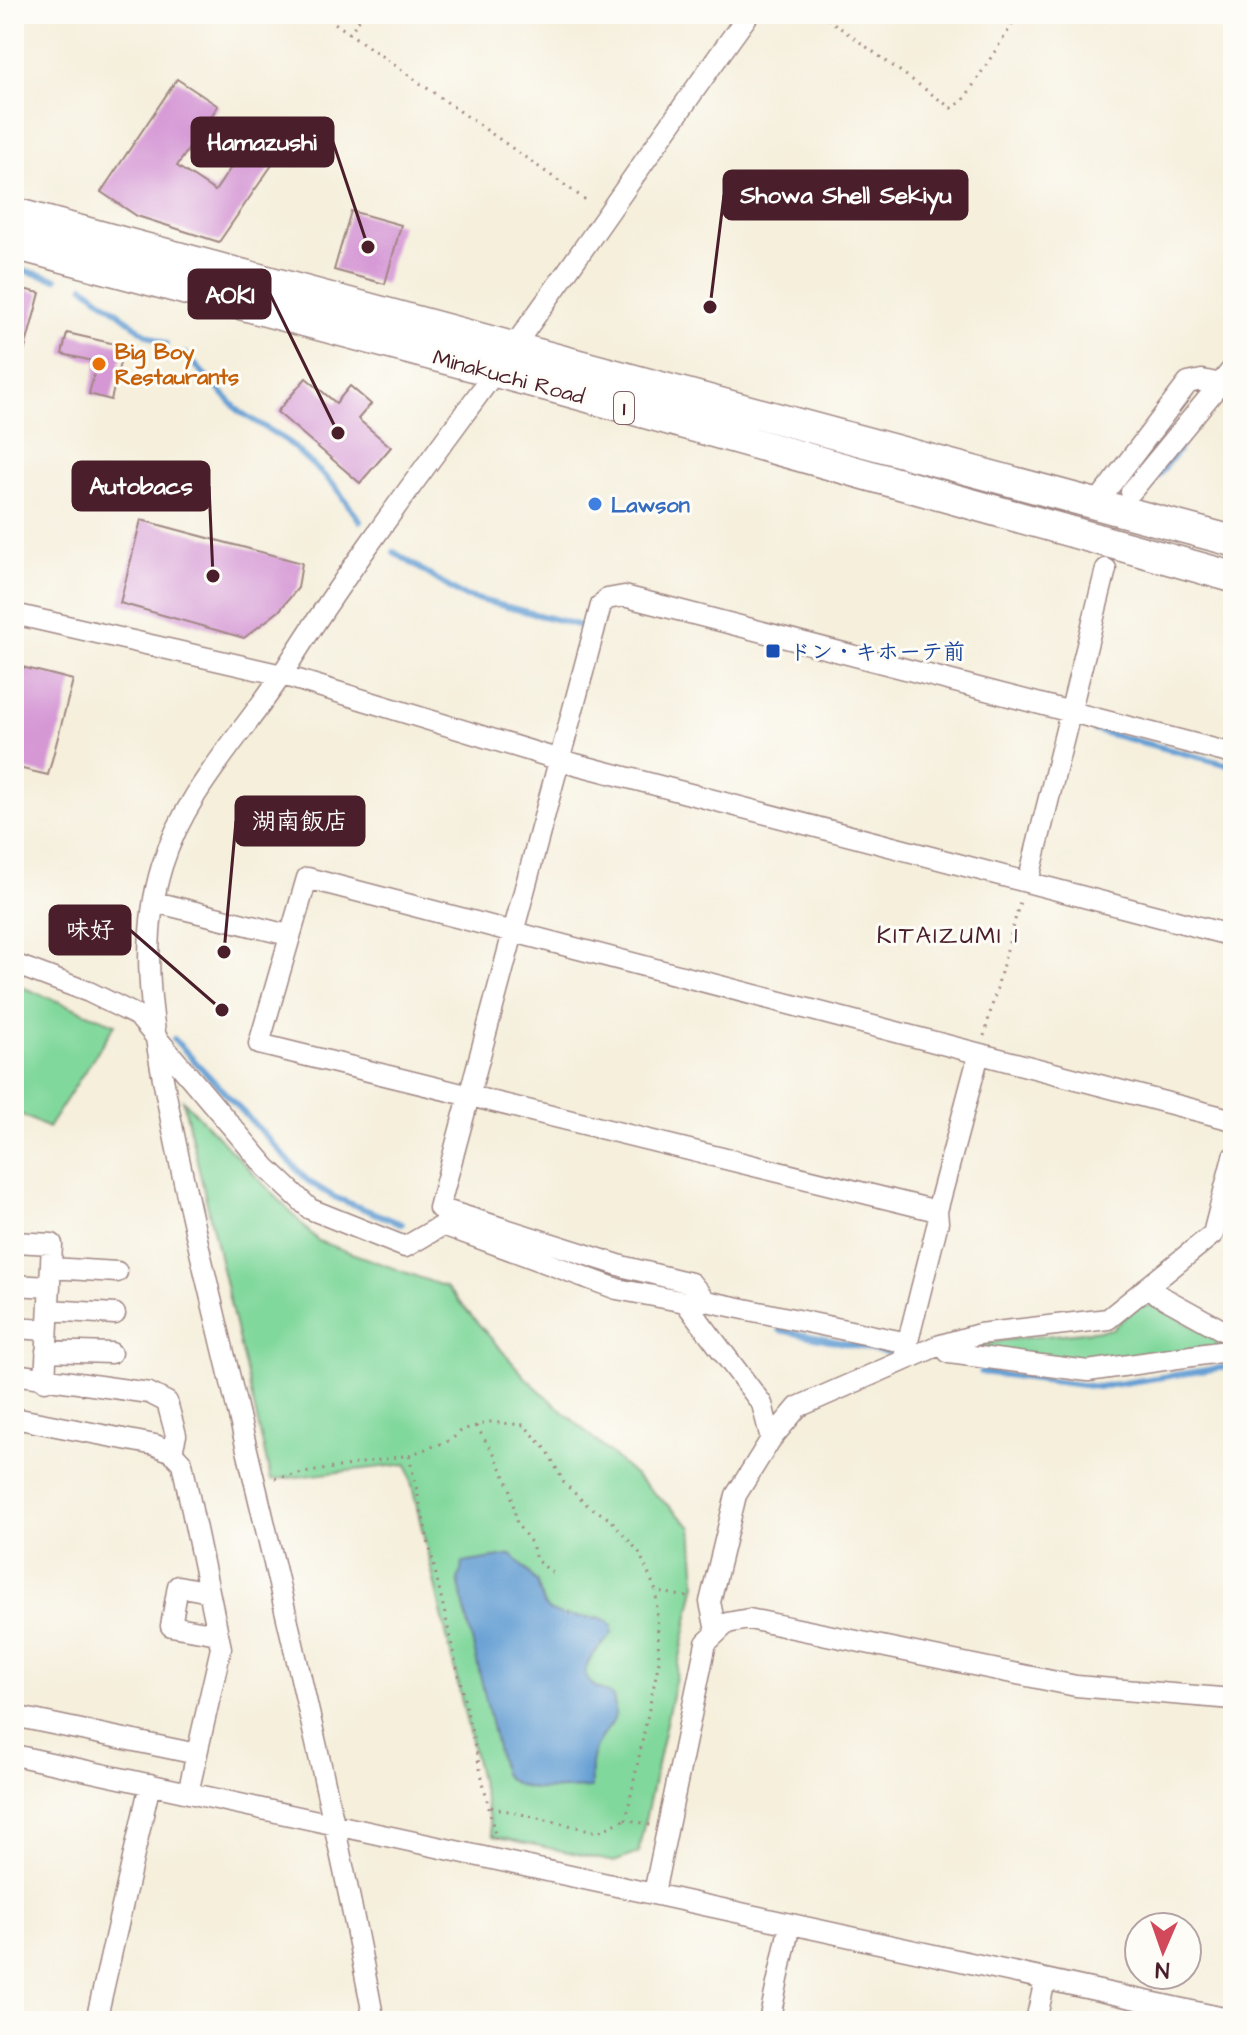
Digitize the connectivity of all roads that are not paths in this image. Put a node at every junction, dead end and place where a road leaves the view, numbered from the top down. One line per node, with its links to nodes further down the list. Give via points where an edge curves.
1 (749, 14): 4 (street)
2 (14, 213): 4 (highway, Minakuchi Road / 1)
3 (14, 244): 4 (highway, Minakuchi Road / 1)
4 (504, 360): 7 (highway, Minakuchi Road / 1); 10 (highway, Minakuchi Road / 1); 12 (street, via 369,540)
5 (1227, 376): 6 (street); 7 (street, via 1188,383)
6 (1131, 492)
7 (1096, 504): 8 (highway, Minakuchi Road / 1)
8 (1233, 541)
9 (1106, 569): 13 (street)
10 (1233, 577)
11 (14, 614): 12 (street)
12 (282, 675): 15 (street); 17 (street, via 213,766 177,829)
13 (1072, 713): 14 (street); 15 (street, via 614,596 598,612); 16 (street)
14 (1233, 754)
15 (560, 760): 16 (street); 18 (street)
16 (1028, 882): 20 (street)
17 (155, 902): 19 (street); 22 (street, via 148,951)
18 (515, 929): 19 (street, via 307,878); 23 (street); 24 (street)
19 (288, 935): 24 (street, via 259,1044)
20 (1233, 936)
21 (14, 964): 22 (street, via 118,1005)
22 (153, 1033): 33 (street, via 266,1167 310,1209 405,1247 443,1225 617,1289); 56 (street)
23 (979, 1054): 25 (street); 27 (street)
24 (471, 1098): 27 (street); 33 (street, via 439,1208 625,1267)
25 (1233, 1120)
26 (1233, 1157): 32 (street, via 1213,1234)
27 (937, 1211): 40 (street)
28 (14, 1242): 30 (street, via 52,1244)
29 (117, 1272): 30 (street)
30 (50, 1277): 31 (street); 36 (street)
31 (14, 1285)
32 (1146, 1288): 37 (street); 38 (street, via 1108,1319 979,1334)
33 (674, 1289): 40 (street, via 691,1283 706,1301); 45 (street, via 762,1404)
34 (115, 1314): 36 (street)
35 (14, 1328): 36 (street)
36 (47, 1330): 41 (street); 43 (street)
37 (1233, 1336)
38 (942, 1345): 39 (street, via 949,1353 1088,1371); 40 (street)
39 (1233, 1350)
40 (906, 1352): 45 (street, via 798,1407)
41 (111, 1353)
42 (14, 1374): 43 (street)
43 (45, 1381): 46 (street, via 149,1393 167,1402 176,1435)
44 (14, 1418): 46 (street)
45 (771, 1439): 48 (street, via 736,1495 710,1602)
46 (172, 1452): 47 (street, via 182,1463)
47 (209, 1592): 49 (street); 49 (street, via 178,1586 171,1626)
48 (716, 1631): 50 (street, via 749,1619 1076,1686); 57 (street, via 701,1660)
49 (218, 1634): 52 (street, via 221,1648)
50 (1233, 1699)
51 (14, 1716): 52 (street)
52 (197, 1754): 55 (street)
53 (14, 1755): 54 (street)
54 (150, 1784): 55 (street); 61 (street)
55 (188, 1793): 56 (street)
56 (332, 1823): 57 (street); 62 (street)
57 (654, 1893): 58 (street)
58 (790, 1924): 59 (street); 63 (street)
59 (1045, 1980): 60 (street); 64 (street)
60 (1233, 2020)
61 (96, 2021)
62 (374, 2021)
63 (769, 2021)
64 (1036, 2021)

